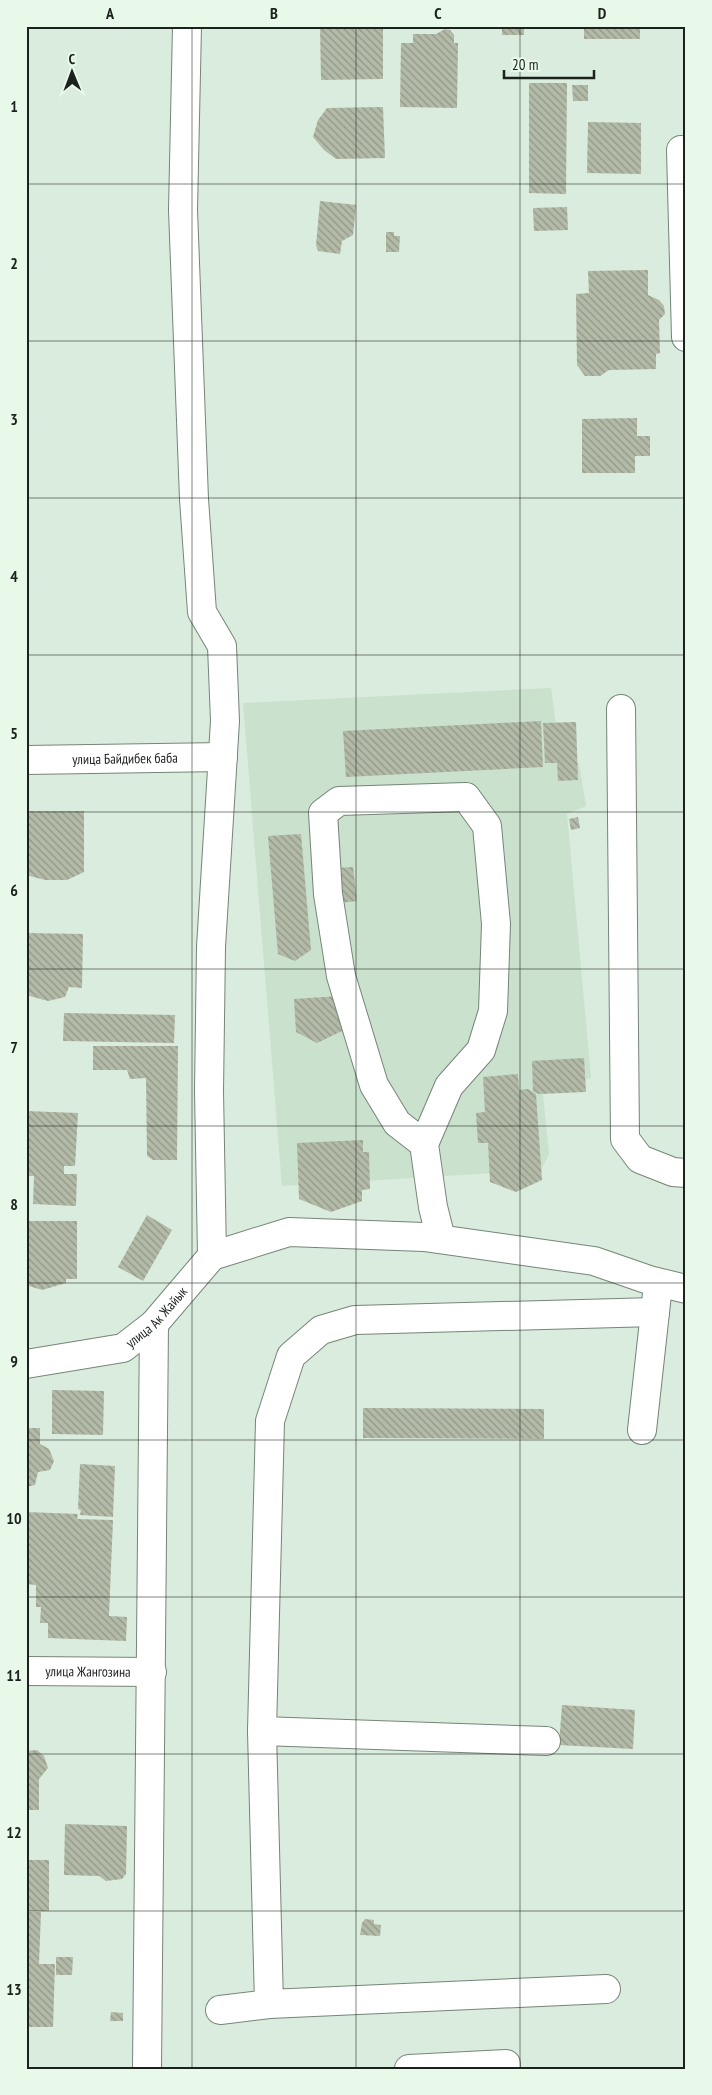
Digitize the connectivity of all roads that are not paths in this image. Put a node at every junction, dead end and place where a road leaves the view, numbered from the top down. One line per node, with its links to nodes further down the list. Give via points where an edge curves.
1 (187, 26): 5 (street, via 183,210 194,498 202,612 222,646)
2 (681, 150): 3 (street)
3 (686, 337)
4 (622, 709): 8 (street, via 625,1139 640,1159 673,1172)
5 (223, 757): 6 (street, улица Байдибек баба); 10 (street, via 211,947)
6 (26, 760)
7 (424, 1144): 7 (street, via 449,1086 481,1050 493,1011 496,924 487,826 466,797 339,801 323,813 328,894 341,976 374,1086 397,1123); 9 (street)
8 (686, 1173)
9 (441, 1239): 10 (street, via 288,1232); 11 (street, via 594,1261)
10 (212, 1256): 14 (street, улица Ак Жайык)
11 (658, 1282): 12 (street); 13 (street)
12 (686, 1289)
13 (655, 1312): 16 (street); 19 (street, via 355,1320 321,1330 291,1356 270,1421)
14 (154, 1324): 15 (street, улица Ак Жайык, via 123,1348); 18 (street)
15 (26, 1364)
16 (642, 1430)
17 (26, 1672): 18 (street, улица Жангозина)
18 (152, 1672): 25 (street)
19 (262, 1731): 20 (street); 22 (street)
20 (546, 1741)
21 (606, 1989): 22 (street)
22 (269, 2004): 23 (street)
23 (220, 2010)
24 (506, 2066): 26 (street)
25 (147, 2069)
26 (409, 2069)

